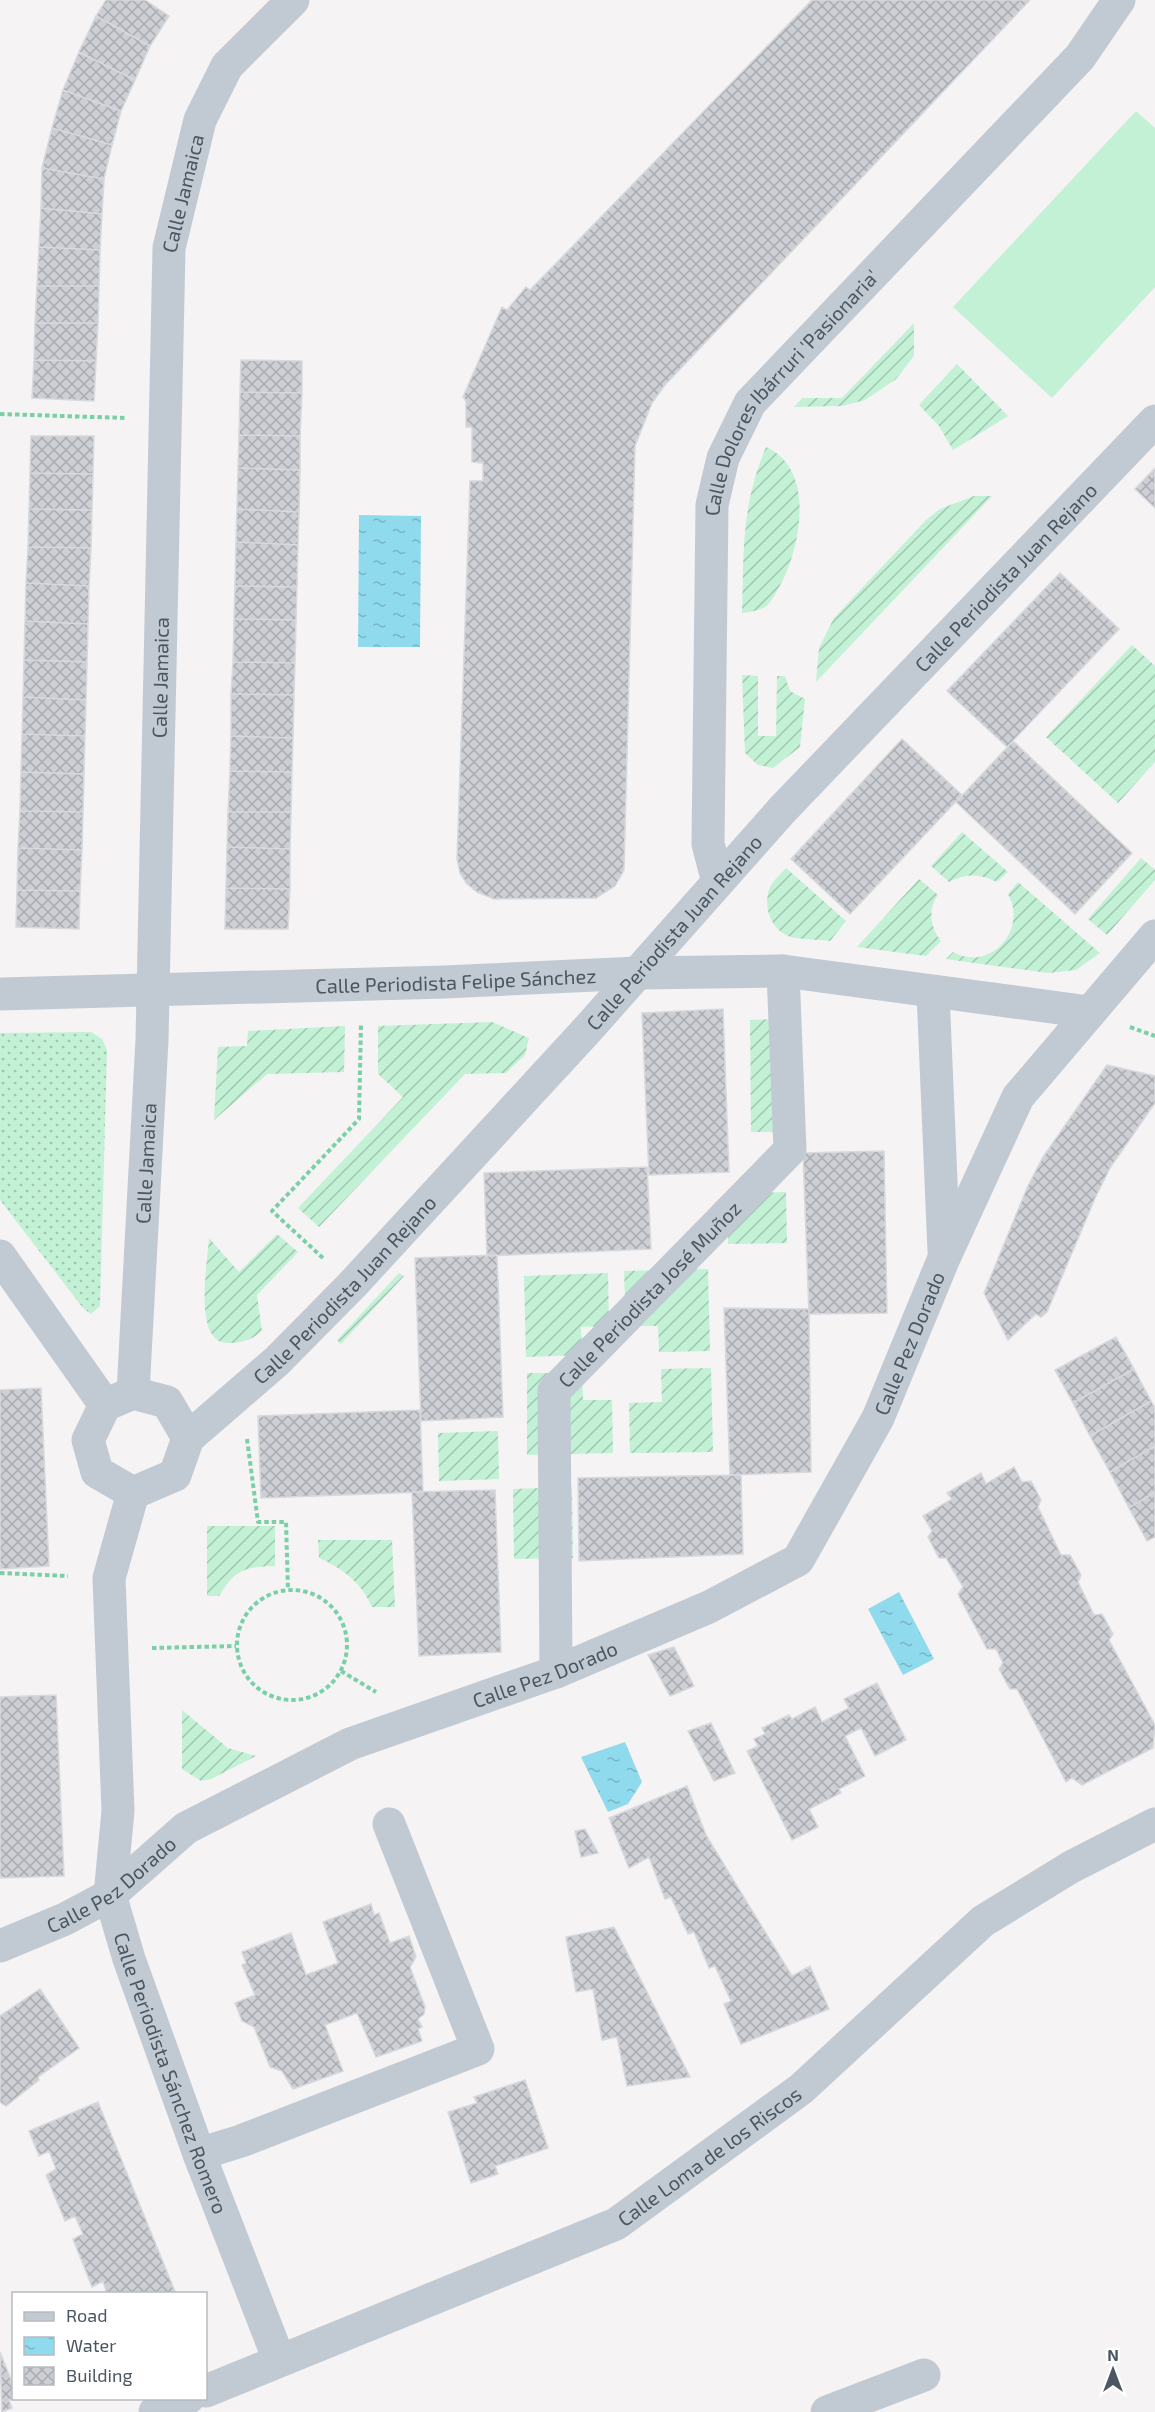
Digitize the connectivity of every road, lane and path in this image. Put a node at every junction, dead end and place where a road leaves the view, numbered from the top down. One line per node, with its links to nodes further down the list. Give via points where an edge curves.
1 (293, 0): 4 (street, Calle Jamaica, via 227,66 200,120 169,248)
2 (1119, 0): 6 (street, Calle Dolores Ibárruri 'Pasionaria', via 1080,57 750,403 729,444 712,505 708,844)
3 (0, 414): 4 (path)
4 (165, 419): 11 (street, Calle Jamaica)
5 (1155, 421): 6 (street, Calle Periodista Juan Rejano, via 782,810)
6 (718, 882): 9 (street, Calle Periodista Juan Rejano)
7 (1155, 936): 14 (street, Calle Pez Dorado)
8 (783, 971): 9 (street, Calle Periodista Felipe Sánchez); 12 (street, Calle Periodista Felipe Sánchez); 27 (street, Calle Periodista José Muñoz, via 790,1150 554,1391)
9 (638, 973): 10 (street, Calle Periodista Felipe Sánchez); 17 (street, Calle Periodista Juan Rejano)
10 (361, 985): 11 (street, Calle Periodista Felipe Sánchez); 17 (path, via 359,1119 272,1211)
11 (153, 990): 13 (street, Calle Periodista Felipe Sánchez); 19 (street, Calle Jamaica)
12 (933, 993): 14 (street, Calle Periodista Felipe Sánchez); 16 (street, Calle Pez Dorado)
13 (0, 994)
14 (1089, 1012): 16 (street, Calle Pez Dorado, via 1018,1096)
15 (0, 1256): 19 (street)
16 (944, 1258): 27 (street, Calle Pez Dorado, via 878,1418 798,1560 709,1608)
17 (352, 1285): 18 (street, Calle Periodista Juan Rejano, via 277,1361)
18 (240, 1392): 20 (street, Calle Periodista Juan Rejano); 24 (path, via 258,1522 286,1522)
19 (119, 1399): 20 (street, via 167,1402); 21 (street, via 88,1440 97,1472)
20 (188, 1438): 21 (street, via 175,1475)
21 (133, 1493): 23 (street, Calle Periodista Sánchez Romero)
22 (0, 1573): 23 (path)
23 (109, 1578): 26 (street, Calle Periodista Sánchez Romero)
24 (288, 1590): 25 (path, via 272,1593 245,1614); 25 (path, via 320,1597 343,1622 346,1654 341,1671 330,1685 297,1700 279,1699 262,1692 248,1680 239,1664)
25 (236, 1646): 26 (path)
26 (111, 1649): 30 (street, Calle Periodista Sánchez Romero, via 118,1811)
27 (556, 1672): 30 (street, Calle Pez Dorado, via 340,1749 186,1827)
28 (389, 1824): 32 (street, via 478,2049)
29 (1155, 1824): 33 (street, Calle Loma de los Riscos, via 1071,1867 983,1921 801,2089 616,2224)
30 (111, 1895): 31 (street, Calle Pez Dorado); 32 (street, Calle Periodista Sánchez Romero, via 129,1959)
31 (0, 1946)
32 (200, 2154): 33 (street, Calle Periodista Sánchez Romero)
33 (279, 2360): 35 (street, Calle Loma de los Riscos)
34 (924, 2375): 38 (street)
35 (207, 2391)
36 (183, 2400): 37 (street)
37 (155, 2412)
38 (827, 2412)

